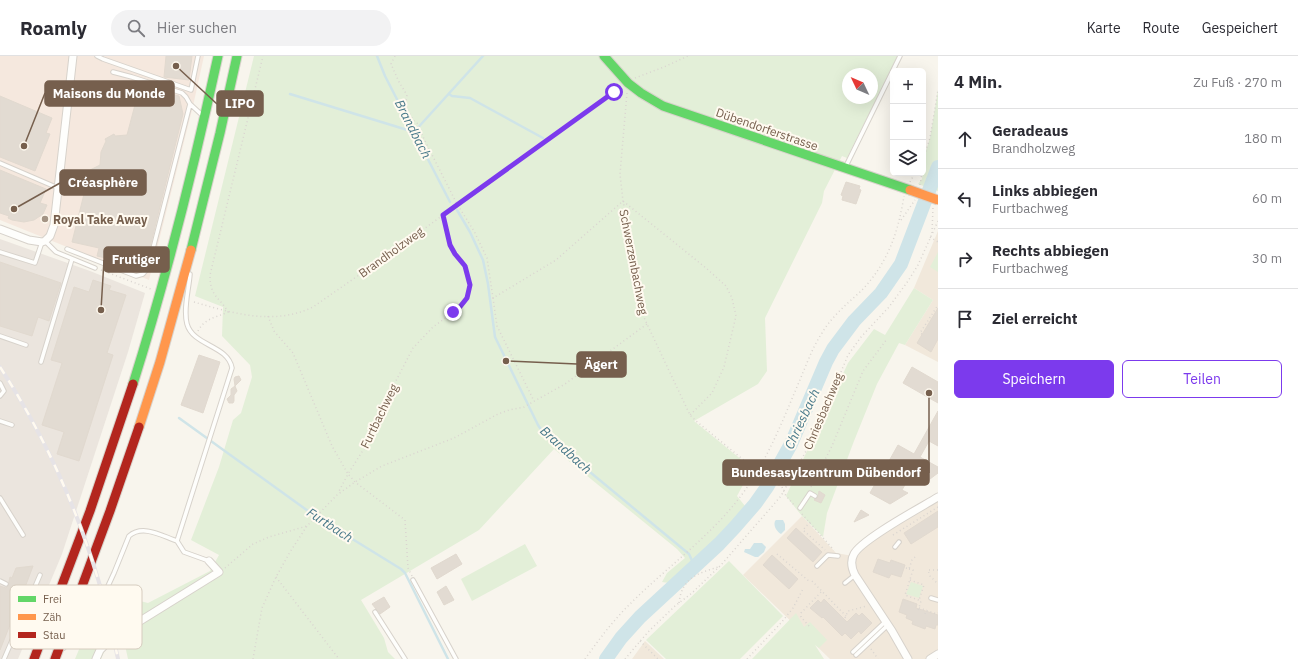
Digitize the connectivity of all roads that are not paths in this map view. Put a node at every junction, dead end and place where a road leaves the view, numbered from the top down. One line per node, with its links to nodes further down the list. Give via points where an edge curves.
1 (73, 56): 13 (street)
2 (97, 56): 3 (lane, via 191,90)
3 (198, 56)
4 (218, 56): 10 (main road)
5 (237, 56): 16 (main road, via 216,154)
6 (604, 56): 12 (main road, Dübendorferstrasse, via 641,93 663,106)
7 (900, 56): 12 (lane)
8 (113, 72): 9 (lane, via 182,93)
9 (190, 104): 10 (lane); 18 (lane, via 148,268 143,274 136,276)
10 (205, 117): 47 (main road, via 171,253 129,396)
11 (0, 163): 13 (lane)
12 (844, 169): 14 (main road, Dübendorferstrasse, bridge, via 909,189)
13 (58, 188): 17 (street, via 54,225 50,236)
14 (935, 202)
15 (0, 229): 17 (street, via 29,240)
16 (194, 238): 34 (lane, via 185,314 187,325 196,336 227,356 232,368); 48 (main road, via 134,443)
17 (43, 241): 19 (lane, via 35,263); 20 (lane, via 56,252)
18 (67, 249)
19 (0, 252)
20 (72, 259): 21 (lane); 24 (lane)
21 (95, 268)
22 (0, 336): 23 (lane)
23 (26, 345)
24 (41, 362)
25 (0, 383): 26 (lane, via 4,391)
26 (0, 396)
27 (0, 421): 28 (lane)
28 (12, 425)
29 (815, 496): 32 (lane, via 810,493)
30 (938, 497): 41 (street, via 862,545 853,556 852,566)
31 (0, 498): 33 (lane)
32 (800, 509)
33 (23, 535)
34 (177, 541): 38 (lane, via 184,552); 49 (lane, via 146,530 133,532 126,541)
35 (899, 542): 36 (lane)
36 (895, 547)
37 (838, 556): 39 (lane, via 828,555)
38 (209, 561): 53 (street, via 219,572)
39 (817, 566)
40 (40, 575): 46 (lane)
41 (855, 575): 44 (lane); 54 (street)
42 (414, 580): 66 (lane)
43 (0, 581): 45 (lane)
44 (845, 582)
45 (6, 584)
46 (36, 585)
47 (62, 585)
48 (84, 585)
49 (108, 585)
50 (931, 598): 51 (lane)
51 (938, 600)
52 (375, 612): 65 (lane)
53 (142, 620)
54 (887, 623): 54 (lane, via 855,654 868,644); 67 (street)
55 (10, 645): 61 (lane)
56 (38, 649): 62 (main road)
57 (60, 649): 63 (main road)
58 (63, 649): 63 (lane)
59 (101, 649): 64 (street)
60 (938, 654): 68 (street)
61 (4, 659)
62 (34, 659)
63 (56, 659)
64 (96, 659)
65 (405, 659)
66 (456, 659)
67 (908, 659)
68 (930, 659)

